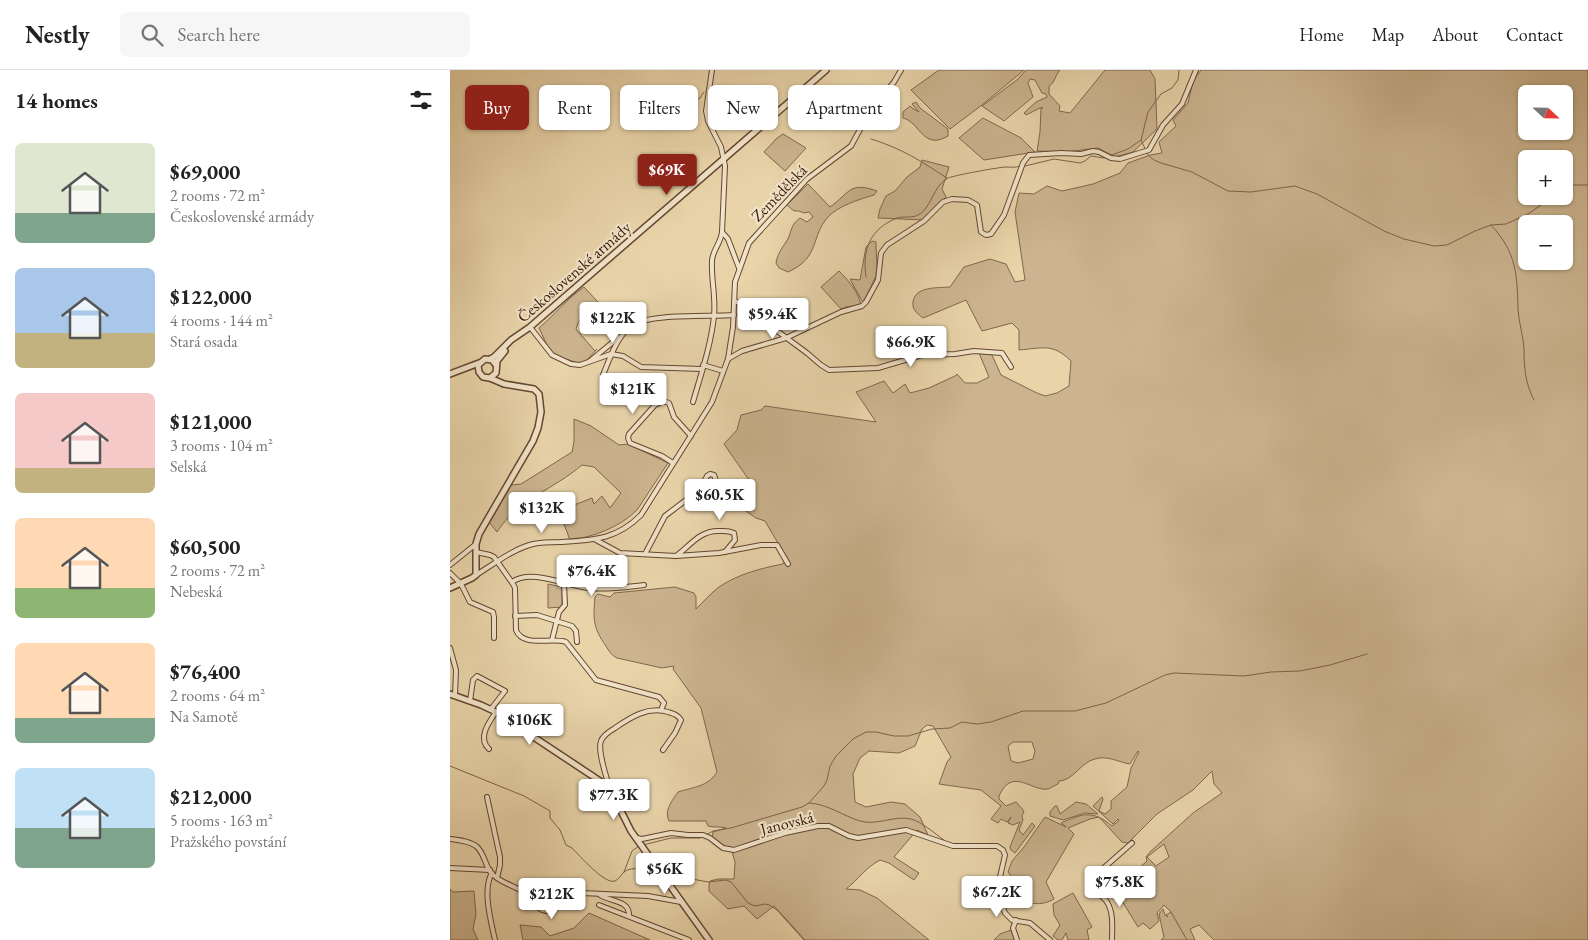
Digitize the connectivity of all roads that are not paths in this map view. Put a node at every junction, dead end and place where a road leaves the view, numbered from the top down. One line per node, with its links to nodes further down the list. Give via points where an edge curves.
1 (712, 70): 5 (street, via 706,110)
2 (826, 70): 5 (street, Československé armády)
3 (901, 70): 7 (street, Zemědělská, via 868,113 850,146 807,179 762,227 749,243)
4 (1196, 70): 14 (street, via 1182,104 1146,151 1120,159 1093,151 1029,155 1023,163 1004,216 991,234 981,232 975,202 962,199 947,201 924,222 887,245 881,253 878,280 862,306 841,312)
5 (723, 160): 6 (street); 11 (street, Československé armády)
6 (722, 232): 7 (street); 10 (street, via 712,262)
7 (739, 268): 8 (street, Zemědělská)
8 (735, 301): 9 (street, Zemědělská); 14 (street)
9 (734, 315): 10 (street); 17 (street, Zemědělská)
10 (714, 317): 13 (street, via 640,321); 21 (street)
11 (530, 327): 12 (street, Československé armády); 19 (street, via 552,355 570,364)
12 (519, 336): 16 (street, Československé armády); 20 (street, Československé armády)
13 (621, 336): 15 (street); 19 (street)
14 (786, 338): 17 (street, via 742,351); 22 (street, via 829,370 878,368 922,355 974,351 1002,354)
15 (611, 354): 19 (street); 21 (street, via 623,356 642,367); 28 (street)
16 (490, 359): 18 (street); 20 (street)
17 (728, 359): 25 (street, Zemědělská)
18 (481, 360): 23 (street); 26 (street)
19 (586, 363)
20 (496, 365): 24 (street)
21 (703, 367): 25 (street); 31 (street)
22 (1011, 368)
23 (460, 370): 26 (street); 27 (street)
24 (497, 371): 29 (street); 30 (street)
25 (723, 371): 32 (street, Zemědělská, via 709,409)
26 (478, 372): 29 (street)
27 (450, 374)
28 (603, 376)
29 (490, 378): 30 (street)
30 (509, 384): 36 (street, via 536,391 540,399 540,419 525,457 482,528)
31 (693, 402)
32 (692, 436): 33 (street, Zemědělská); 33 (street, via 663,401 655,405 628,434 630,442)
33 (673, 463): 35 (street, Zemědělská, via 634,523)
34 (707, 484): 39 (street, via 664,516)
35 (596, 540): 39 (street, via 620,553); 41 (street, Zemědělská, via 536,544)
36 (476, 544): 37 (street); 43 (street)
37 (476, 552): 41 (street, via 490,555); 45 (street)
38 (725, 552): 40 (street); 40 (street, via 735,540 734,533 727,530 704,533); 42 (street, via 777,544)
39 (645, 554): 40 (street)
40 (676, 556)
41 (498, 561): 45 (street, Zemědělská); 47 (street)
42 (788, 564)
43 (450, 566)
44 (450, 572): 46 (street)
45 (476, 574): 49 (street)
46 (452, 578): 49 (street)
47 (512, 582): 48 (street, via 520,577 539,577); 52 (street)
48 (564, 583): 50 (street, via 589,588); 53 (street, via 566,605 559,611)
49 (460, 584): 51 (street); 54 (street, via 470,602 493,612)
50 (644, 585)
51 (450, 588)
52 (516, 616): 53 (street, via 537,615); 55 (street, via 516,630 522,639)
53 (556, 621): 55 (street); 56 (street, via 574,628)
54 (493, 635)
55 (552, 640): 61 (street, via 568,643 596,680 659,697 664,703)
56 (577, 642)
57 (450, 648): 58 (street, via 456,670)
58 (453, 695): 59 (street)
59 (470, 701): 60 (street); 60 (street, via 473,680 478,676 506,692)
60 (493, 710): 62 (street, via 484,735 484,743); 64 (street)
61 (661, 710): 63 (street, via 681,720); 64 (street, via 635,715 604,735 600,750)
62 (489, 749)
63 (663, 750)
64 (610, 790): 67 (street)
65 (487, 797): 71 (street, via 500,857)
66 (450, 839): 70 (street, via 474,844 480,849)
67 (638, 840): 73 (street); 76 (street, Janovská, via 675,833 702,835 727,850 785,833 829,826 854,838 901,830 953,846 993,845 1000,847 1005,855 997,890)
68 (1132, 843): 84 (street, via 1092,881 1092,888 1110,907)
69 (450, 868): 70 (street)
70 (491, 872): 71 (street); 79 (street, via 487,892)
71 (497, 878): 72 (street, via 523,891 537,907 547,911 576,895)
72 (599, 894): 73 (street, via 648,896); 75 (street, via 625,904)
73 (681, 902): 81 (street)
74 (599, 905): 75 (street)
75 (628, 916): 80 (street)
76 (1009, 917): 77 (street); 78 (street)
77 (1016, 920): 78 (street); 83 (street, via 1030,923)
78 (1013, 928): 82 (street)
79 (495, 940)
80 (689, 940)
81 (709, 940)
82 (1017, 940)
83 (1050, 940)
84 (1112, 940)

